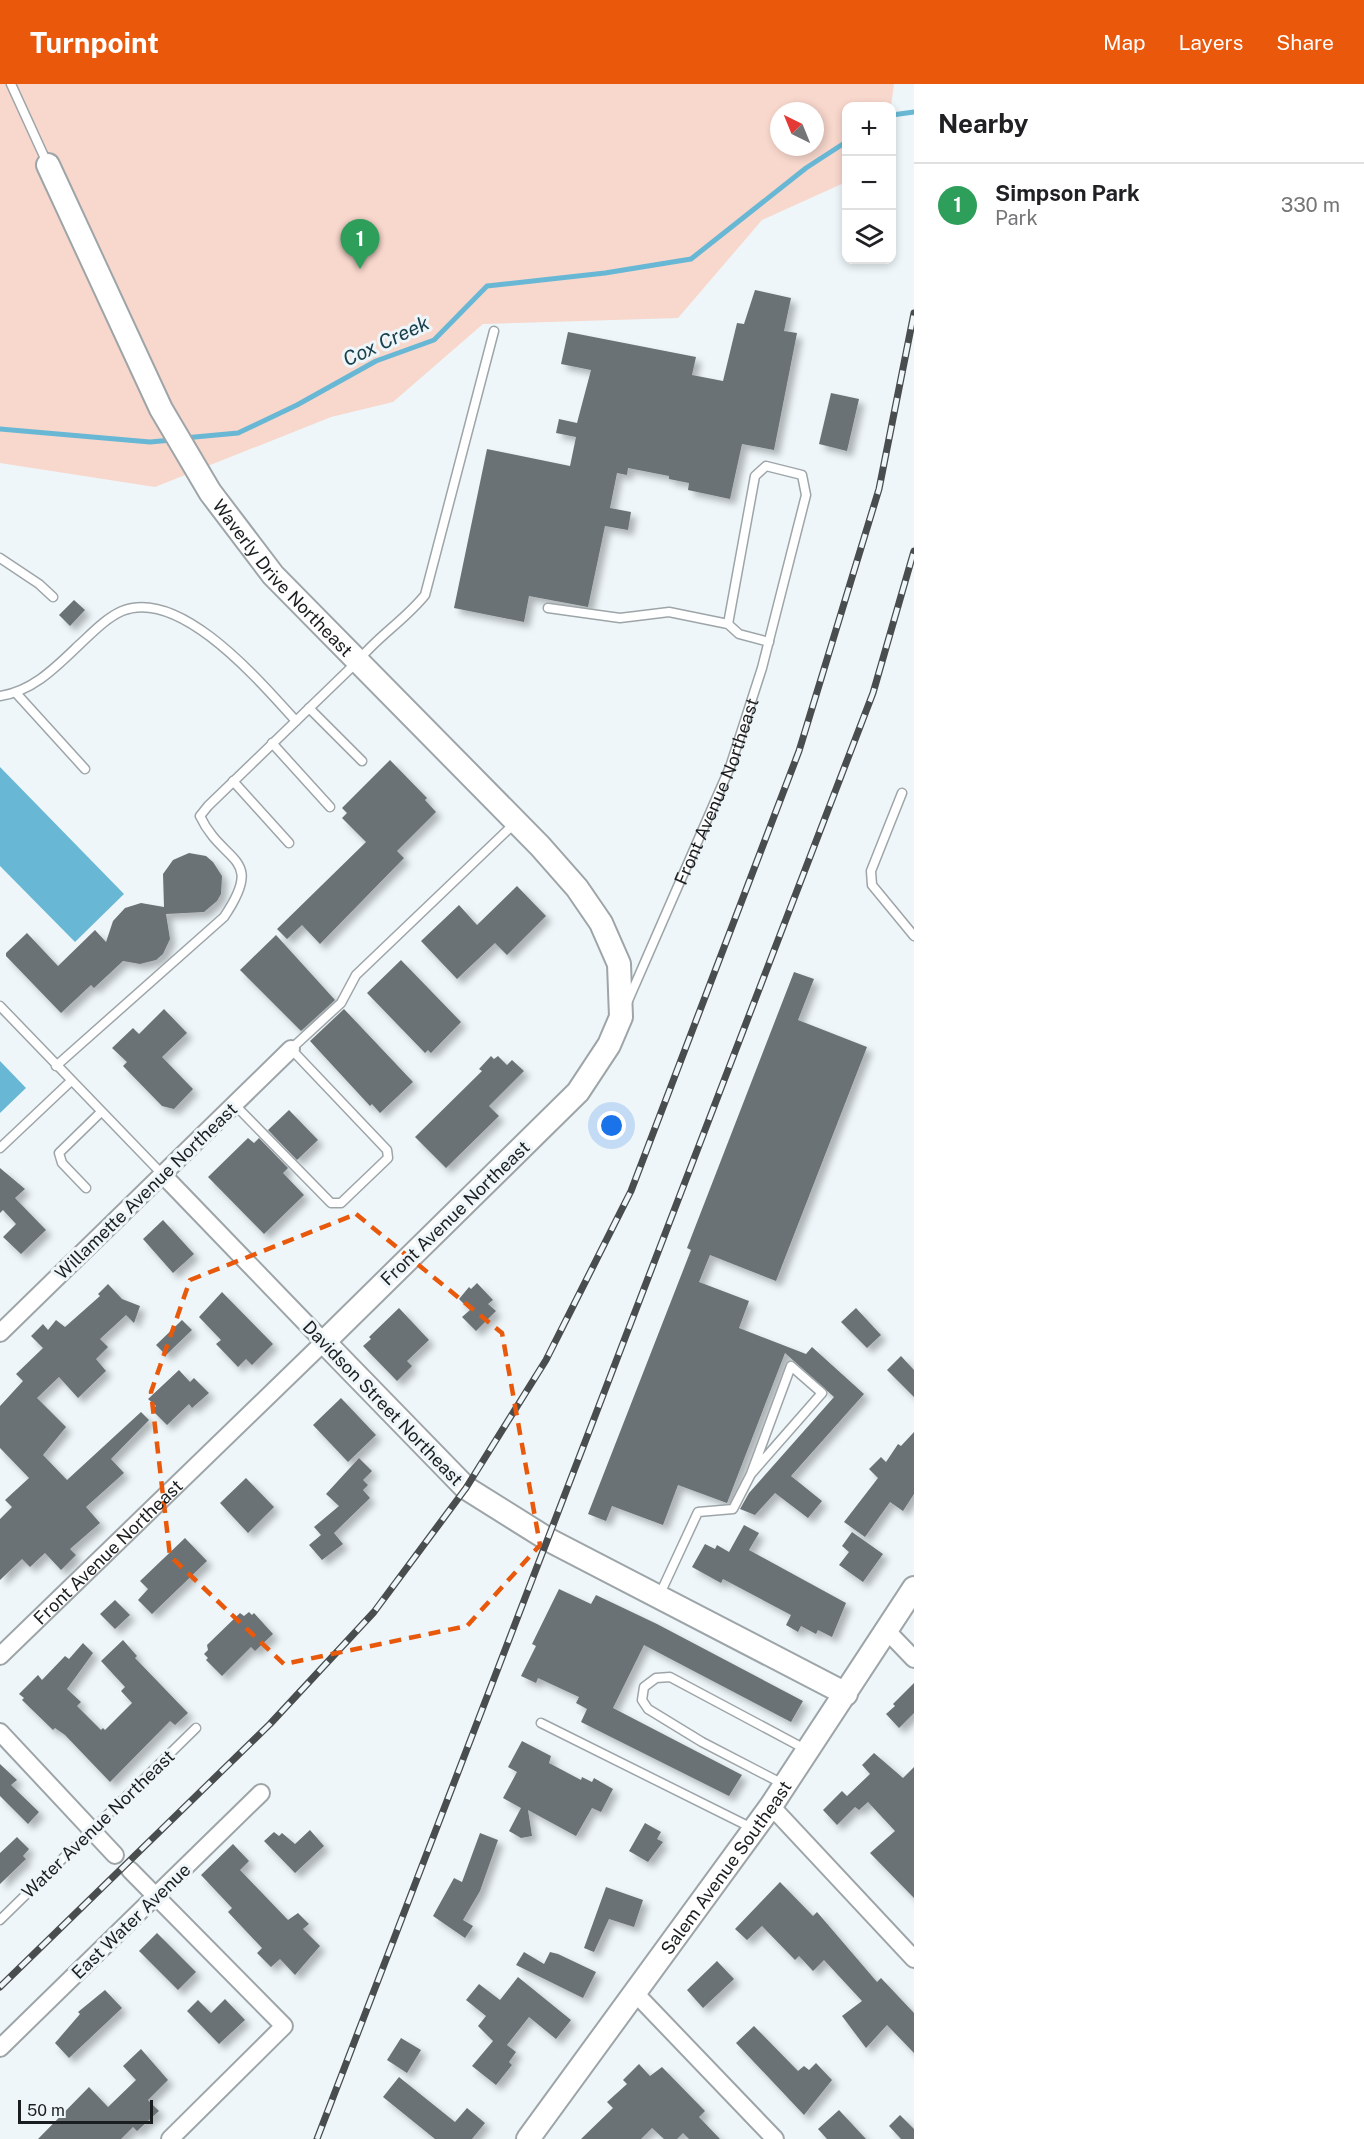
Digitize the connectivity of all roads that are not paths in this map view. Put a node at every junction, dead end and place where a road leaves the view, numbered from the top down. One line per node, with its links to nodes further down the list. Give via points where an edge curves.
1 (12, 84): 2 (lane, Waverly Drive Northeast)
2 (48, 165): 9 (street, Waverly Drive Northeast, via 161,409 210,492 273,575)
3 (494, 331): 9 (lane, via 425,595 410,614 375,640)
4 (0, 558): 5 (lane)
5 (53, 597)
6 (548, 609): 7 (lane, via 620,618 669,612)
7 (728, 624): 8 (lane, via 739,634); 8 (lane, Front Avenue Northeast, via 755,476 766,466 802,475 806,495)
8 (769, 642): 24 (lane, Front Avenue Northeast, via 730,767)
9 (358, 661): 12 (lane); 20 (street, Waverly Drive Northeast)
10 (16, 693): 11 (lane); 13 (lane, via 49,674 98,627 123,611 148,608 174,614 222,645); 16 (lane)
11 (0, 696)
12 (309, 708): 13 (lane); 15 (lane)
13 (296, 721): 14 (lane)
14 (272, 743): 17 (lane); 19 (lane)
15 (362, 761)
16 (85, 769)
17 (233, 781): 21 (lane); 26 (lane, via 200,816 240,864 243,877 238,896 224,917)
18 (902, 793): 22 (lane, via 871,871 872,885)
19 (330, 807)
20 (517, 822): 24 (street, Waverly Drive Northeast, via 577,888 601,923 619,964); 25 (lane, via 356,975 341,1002)
21 (289, 843)
22 (914, 936)
23 (0, 1006): 26 (lane, Davidson Street Northeast)
24 (621, 1017): 34 (street, Front Avenue Northeast, via 609,1045 578,1092)
25 (291, 1049): 28 (street, Willamette Avenue Northeast); 28 (lane, via 387,1150 388,1158 341,1203 331,1203)
26 (57, 1066): 27 (lane, Davidson Street Northeast)
27 (71, 1081): 29 (lane, Davidson Street Northeast); 30 (lane)
28 (234, 1104): 31 (street, Willamette Avenue Northeast)
29 (101, 1112): 31 (lane, Davidson Street Northeast); 32 (lane, via 59,1154 62,1163)
30 (0, 1148)
31 (163, 1175): 33 (street, Willamette Avenue Northeast); 34 (street, Davidson Street Northeast)
32 (86, 1188)
33 (0, 1333)
34 (324, 1342): 37 (street, Davidson Street Northeast, via 466,1488 549,1540); 39 (street, Front Avenue Northeast)
35 (751, 1474): 35 (lane, via 822,1393 791,1365 766,1427); 37 (lane, via 733,1509 698,1512)
36 (914, 1588): 38 (street, Salem Avenue Southeast)
37 (658, 1597): 41 (street, Davidson Street Northeast)
38 (887, 1631): 40 (street); 41 (street, Salem Avenue Southeast)
39 (0, 1656)
40 (914, 1659)
41 (846, 1694): 45 (street, Salem Avenue Southeast)
42 (541, 1723): 49 (lane)
43 (196, 1728): 50 (lane, Water Avenue Northeast)
44 (0, 1732): 50 (street)
45 (808, 1751): 46 (street, Salem Avenue Southeast); 46 (lane, via 670,1677 656,1678 645,1688 642,1700 648,1709)
46 (785, 1785): 48 (street, Salem Avenue Southeast)
47 (261, 1793): 53 (street, East Water Avenue)
48 (771, 1806): 49 (street, Salem Avenue Southeast); 55 (street)
49 (754, 1829): 56 (street, Salem Avenue Southeast)
50 (91, 1831): 51 (street); 54 (lane, Water Avenue Northeast)
51 (115, 1855)
52 (130, 1870): 53 (street)
53 (156, 1897): 57 (street, East Water Avenue); 58 (street, via 284,2026)
54 (0, 1920)
55 (914, 1959)
56 (636, 1994): 59 (street, Salem Avenue Southeast); 60 (street)
57 (0, 2048)
58 (170, 2139)
59 (528, 2139)
60 (775, 2139)

